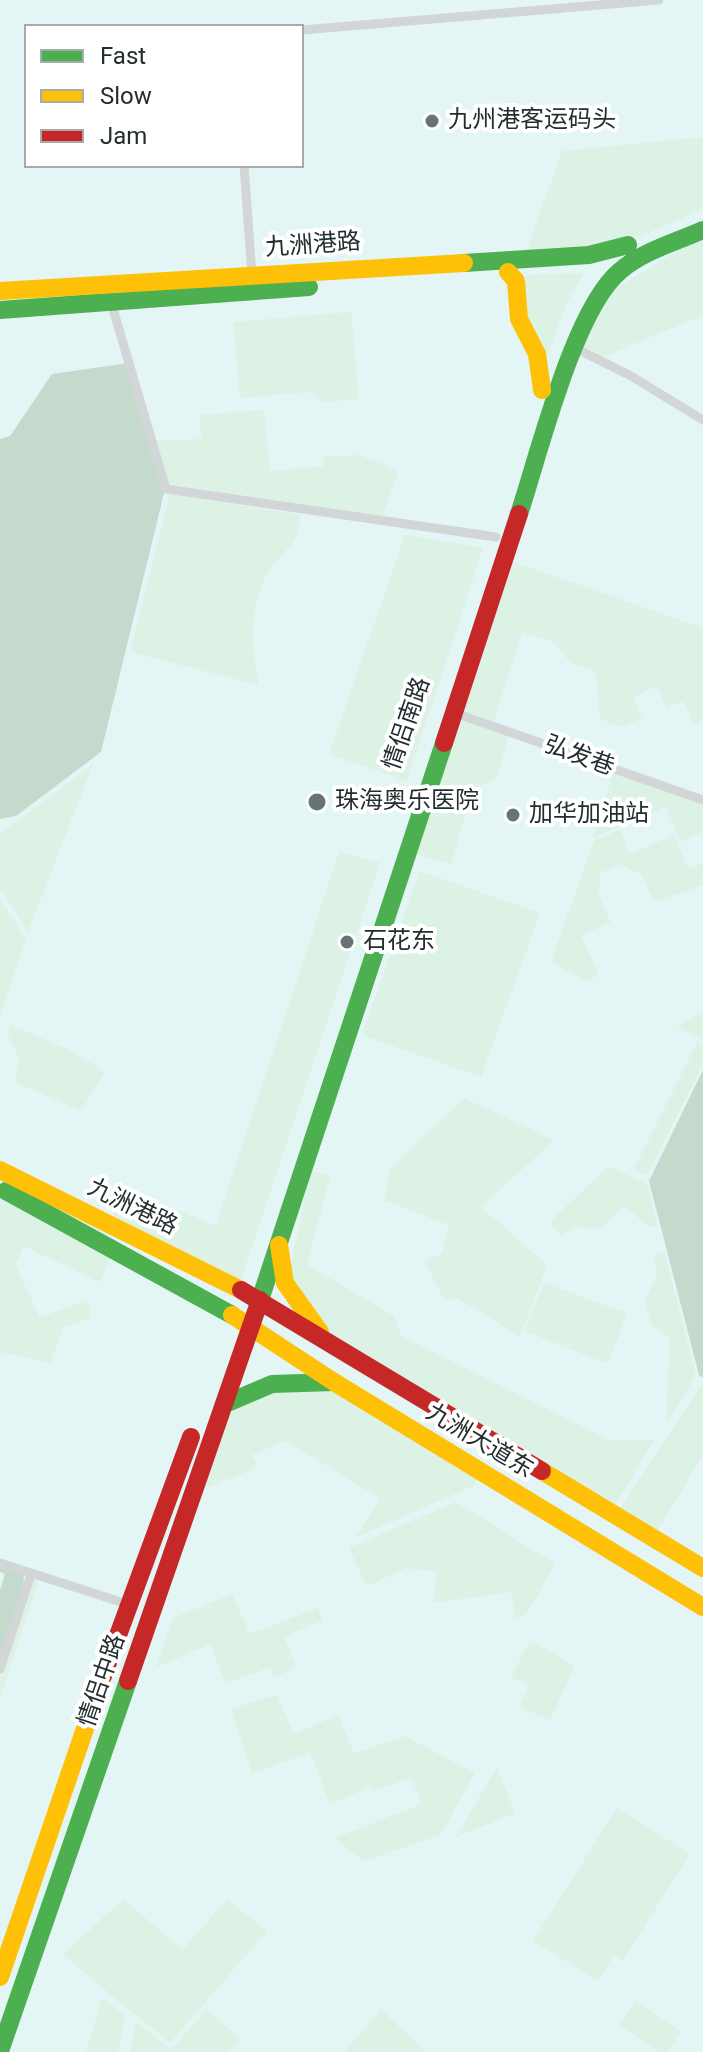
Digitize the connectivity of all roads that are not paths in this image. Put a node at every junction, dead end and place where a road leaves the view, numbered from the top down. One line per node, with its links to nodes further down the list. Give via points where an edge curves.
1 (659, 0): 2 (lane)
2 (304, 30)
3 (244, 168): 10 (lane)
4 (703, 213): 6 (main road)
5 (703, 230): 7 (main road, 情侣南路)
6 (628, 245): 9 (main road); 10 (main road, 九洲港路, via 589,255)
7 (624, 265): 9 (main road, 九洲港路); 15 (main road, 情侣南路, via 597,295)
8 (508, 272): 9 (main road, 九洲港路); 13 (main road, 九洲港路); 16 (main road, via 516,281 519,319 537,354)
9 (590, 273)
10 (252, 275): 11 (main road, 九洲港路)
11 (0, 291)
12 (575, 297): 16 (main road, 情侣南路)
13 (111, 302): 14 (main road, 九洲港路); 18 (lane, via 166,489)
14 (0, 310)
15 (574, 348): 17 (lane); 19 (main road, 情侣南路)
16 (542, 390): 18 (main road, 情侣南路)
17 (703, 420)
18 (496, 537): 21 (main road, 情侣南路)
19 (455, 713): 20 (lane, 弘发巷); 24 (main road, 情侣南路)
20 (703, 800)
21 (348, 973)
22 (0, 1170): 25 (main road, 九洲港路)
23 (0, 1188): 27 (main road, 九洲港路)
24 (279, 1245): 26 (main road, 情侣南路); 29 (main road, via 285,1283)
25 (243, 1283): 26 (main road, 九洲大道东); 27 (main road)
26 (260, 1301): 28 (main road, 情侣南路); 29 (main road, 九洲大道东)
27 (230, 1322): 28 (main road, 九洲大道东)
28 (251, 1327): 30 (main road, 九洲大道东); 32 (main road, 情侣中路)
29 (327, 1343): 31 (main road, 九洲大道东)
30 (334, 1382): 32 (main road, via 272,1384); 34 (main road, 九洲大道东)
31 (426, 1402): 34 (main road); 36 (main road, 九洲大道东)
32 (225, 1404): 42 (main road, 情侣中路)
33 (195, 1426): 38 (main road, 情侣中路)
34 (413, 1429): 39 (main road, 九洲大道东)
35 (0, 1563): 37 (lane)
36 (703, 1568)
37 (31, 1574): 38 (lane); 40 (lane)
38 (128, 1605): 41 (main road, 情侣中路)
39 (703, 1607)
40 (0, 1669)
41 (0, 1977)
42 (0, 2051)

